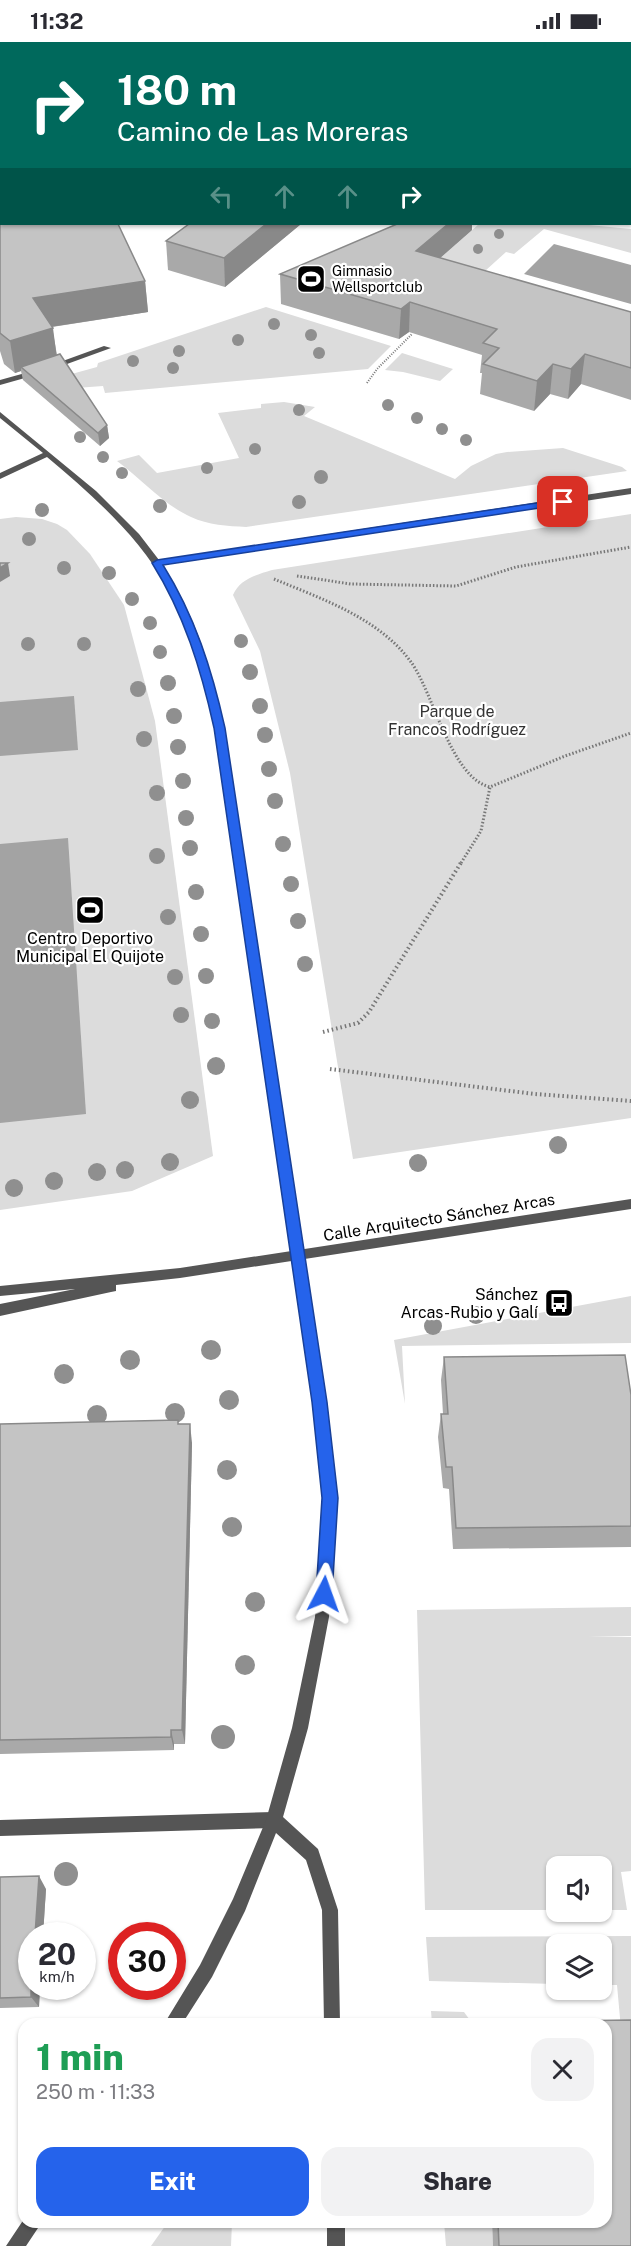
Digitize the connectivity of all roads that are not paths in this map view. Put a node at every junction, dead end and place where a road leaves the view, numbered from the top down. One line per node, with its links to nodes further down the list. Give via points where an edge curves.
1 (107, 348): 2 (street)
2 (0, 383)
3 (0, 414): 4 (street)
4 (48, 454): 5 (street); 7 (street, via 108,508)
5 (0, 476)
6 (631, 491): 7 (street)
7 (157, 563): 12 (street, bridge, via 196,640 220,728 330,1498 322,1617 300,1728)
8 (631, 1204): 9 (street, Calle Arquitecto Sánchez Arcas)
9 (180, 1273): 10 (street, Calle Arquitecto Sánchez Arcas); 11 (street, Calle Arquitecto Sánchez Arcas)
10 (0, 1291)
11 (0, 1310)
12 (273, 1820): 13 (street); 14 (street, via 206,1971); 15 (street, via 312,1855 330,1910)
13 (0, 1828)
14 (176, 2018)
15 (332, 2018)
16 (28, 2228): 18 (street)
17 (336, 2228): 19 (street)
18 (15, 2246)
19 (336, 2246)

